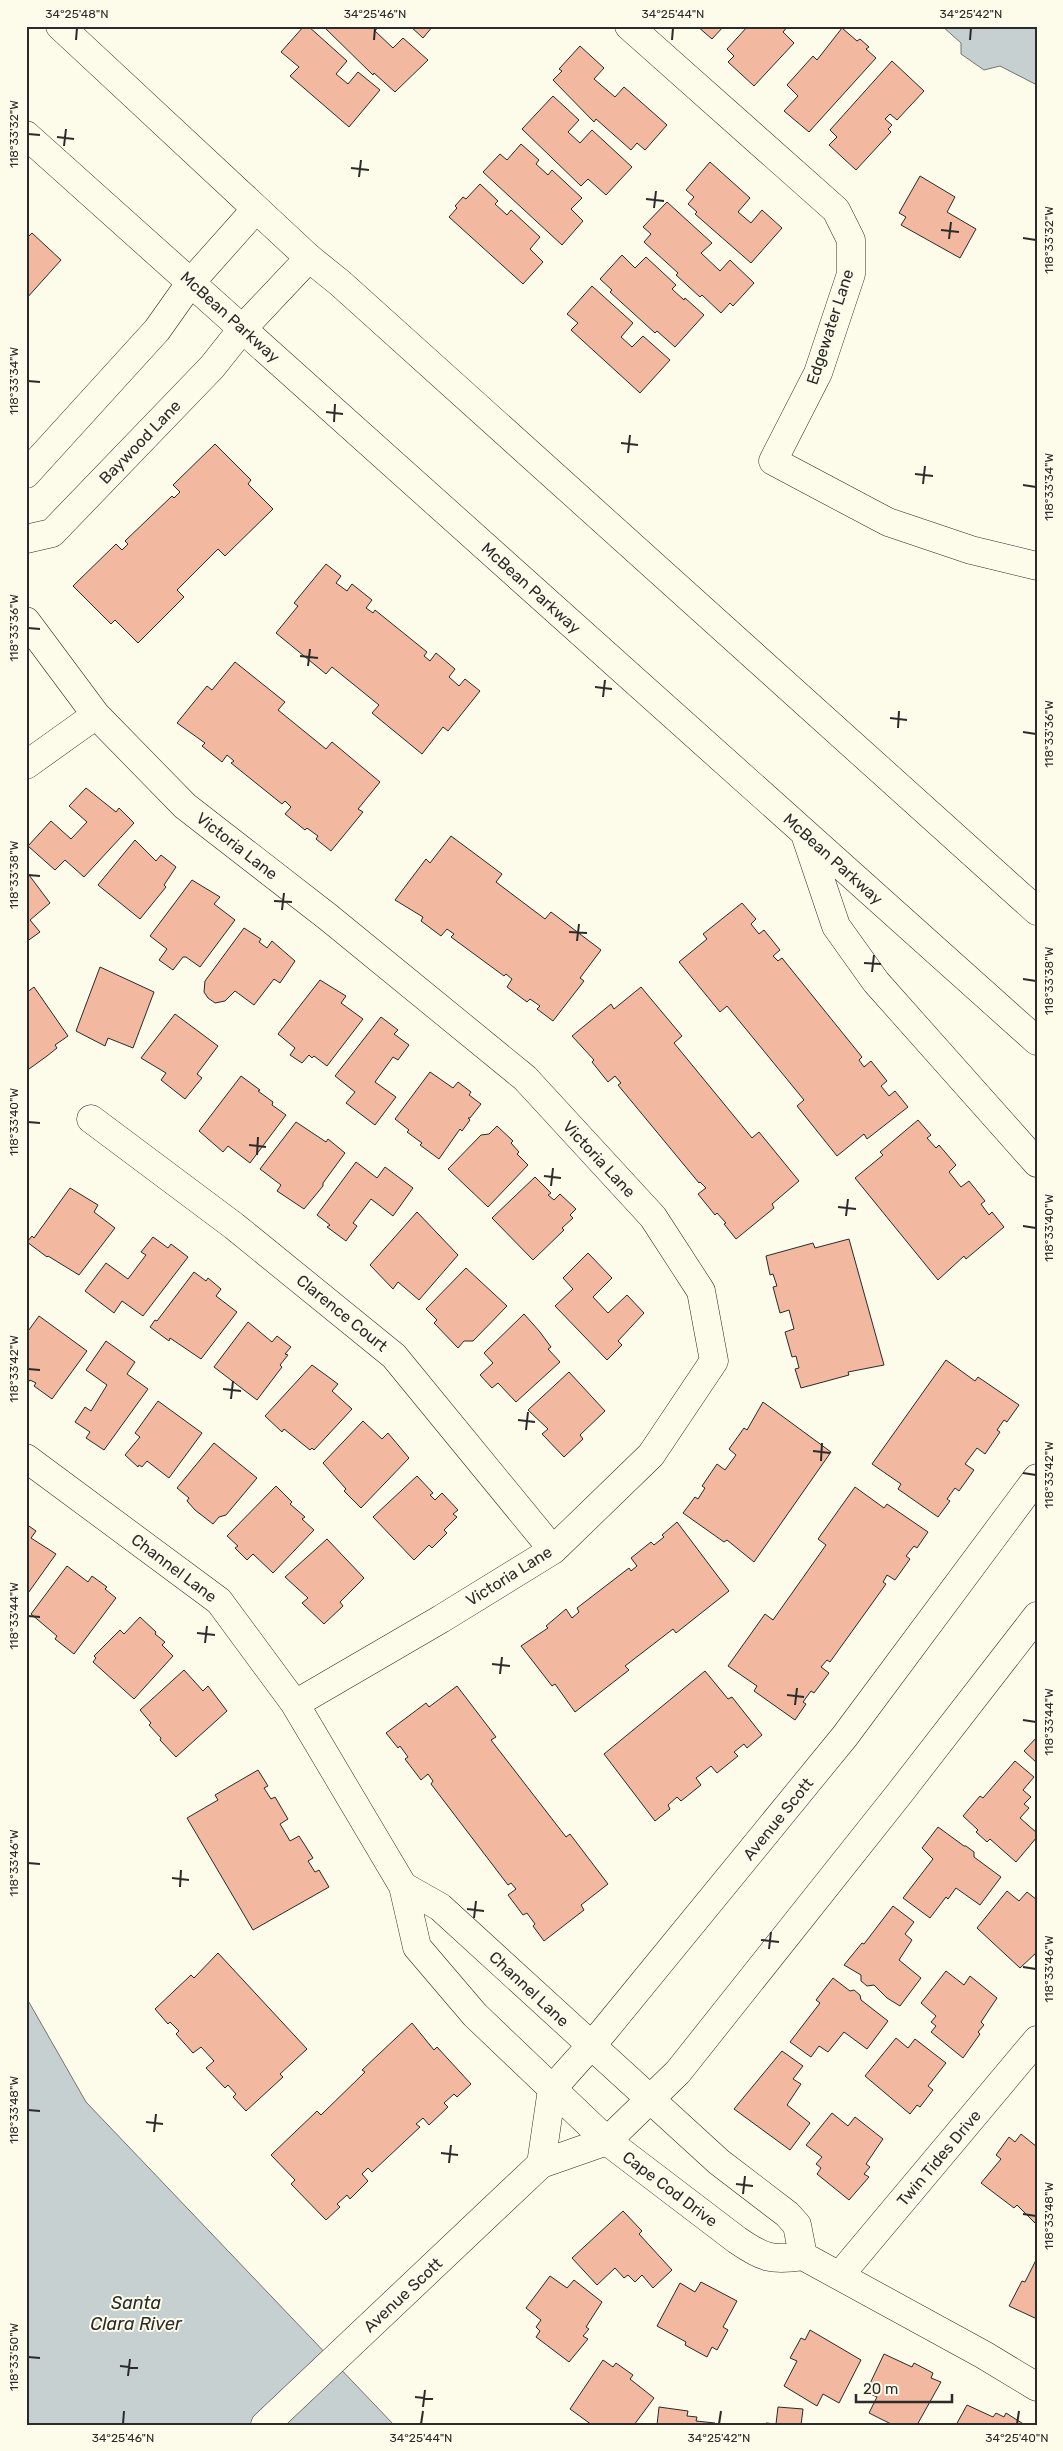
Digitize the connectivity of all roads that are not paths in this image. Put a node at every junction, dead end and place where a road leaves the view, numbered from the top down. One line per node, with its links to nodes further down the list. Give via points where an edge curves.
1 (60, 26): 4 (street)
2 (629, 26): 10 (street, Edgewater Lane, via 836,210 851,240 851,274 818,373 773,461 888,522 971,550)
3 (26, 135): 6 (street, McBean Parkway)
4 (256, 209): 5 (street); 6 (street)
5 (309, 258): 7 (street, Baywood Lane); 15 (street)
6 (191, 282): 7 (street, McBean Parkway); 8 (street, via 157,330)
7 (243, 328): 9 (street, Baywood Lane, via 212,367 52,533); 14 (street, McBean Parkway)
8 (26, 474)
9 (26, 539)
10 (1037, 566)
11 (26, 621): 12 (street, Victoria Lane)
12 (96, 715): 13 (street); 21 (street, Victoria Lane, via 185,806 328,917 524,1078 653,1217 701,1291 714,1361 651,1455)
13 (26, 765)
14 (806, 835): 16 (street, McBean Parkway); 18 (street, via 836,926 876,982)
15 (1037, 910)
16 (1037, 1041)
17 (91, 1119): 21 (street, Clarence Court, via 234,1226 394,1356)
18 (1037, 1163)
19 (26, 1458): 23 (street, Channel Lane, via 219,1601)
20 (1037, 1478): 26 (street, Avenue Scott, via 845,1736 604,2032)
21 (553, 1550): 23 (street, Victoria Lane)
22 (1037, 1616): 28 (street, Avenue Scott, via 678,2072)
23 (294, 1704): 24 (street, Channel Lane)
24 (403, 1886): 26 (street, Channel Lane, via 440,1907); 27 (street, Cape Cod Drive, via 417,1947 475,2015)
25 (1037, 2040): 32 (street, Twin Tides Drive)
26 (590, 2045): 27 (street, Avenue Scott); 28 (street, Channel Lane)
27 (552, 2089): 29 (street, Cape Cod Drive); 30 (street)
28 (651, 2099): 29 (street, Avenue Scott); 31 (street, via 719,2162 787,2214 797,2225)
29 (607, 2141): 30 (street, Avenue Scott); 31 (street, Cape Cod Drive, via 757,2254 785,2259)
30 (541, 2164): 34 (street, Avenue Scott)
31 (803, 2256): 32 (street)
32 (840, 2275): 33 (street)
33 (1037, 2387)
34 (264, 2425)

